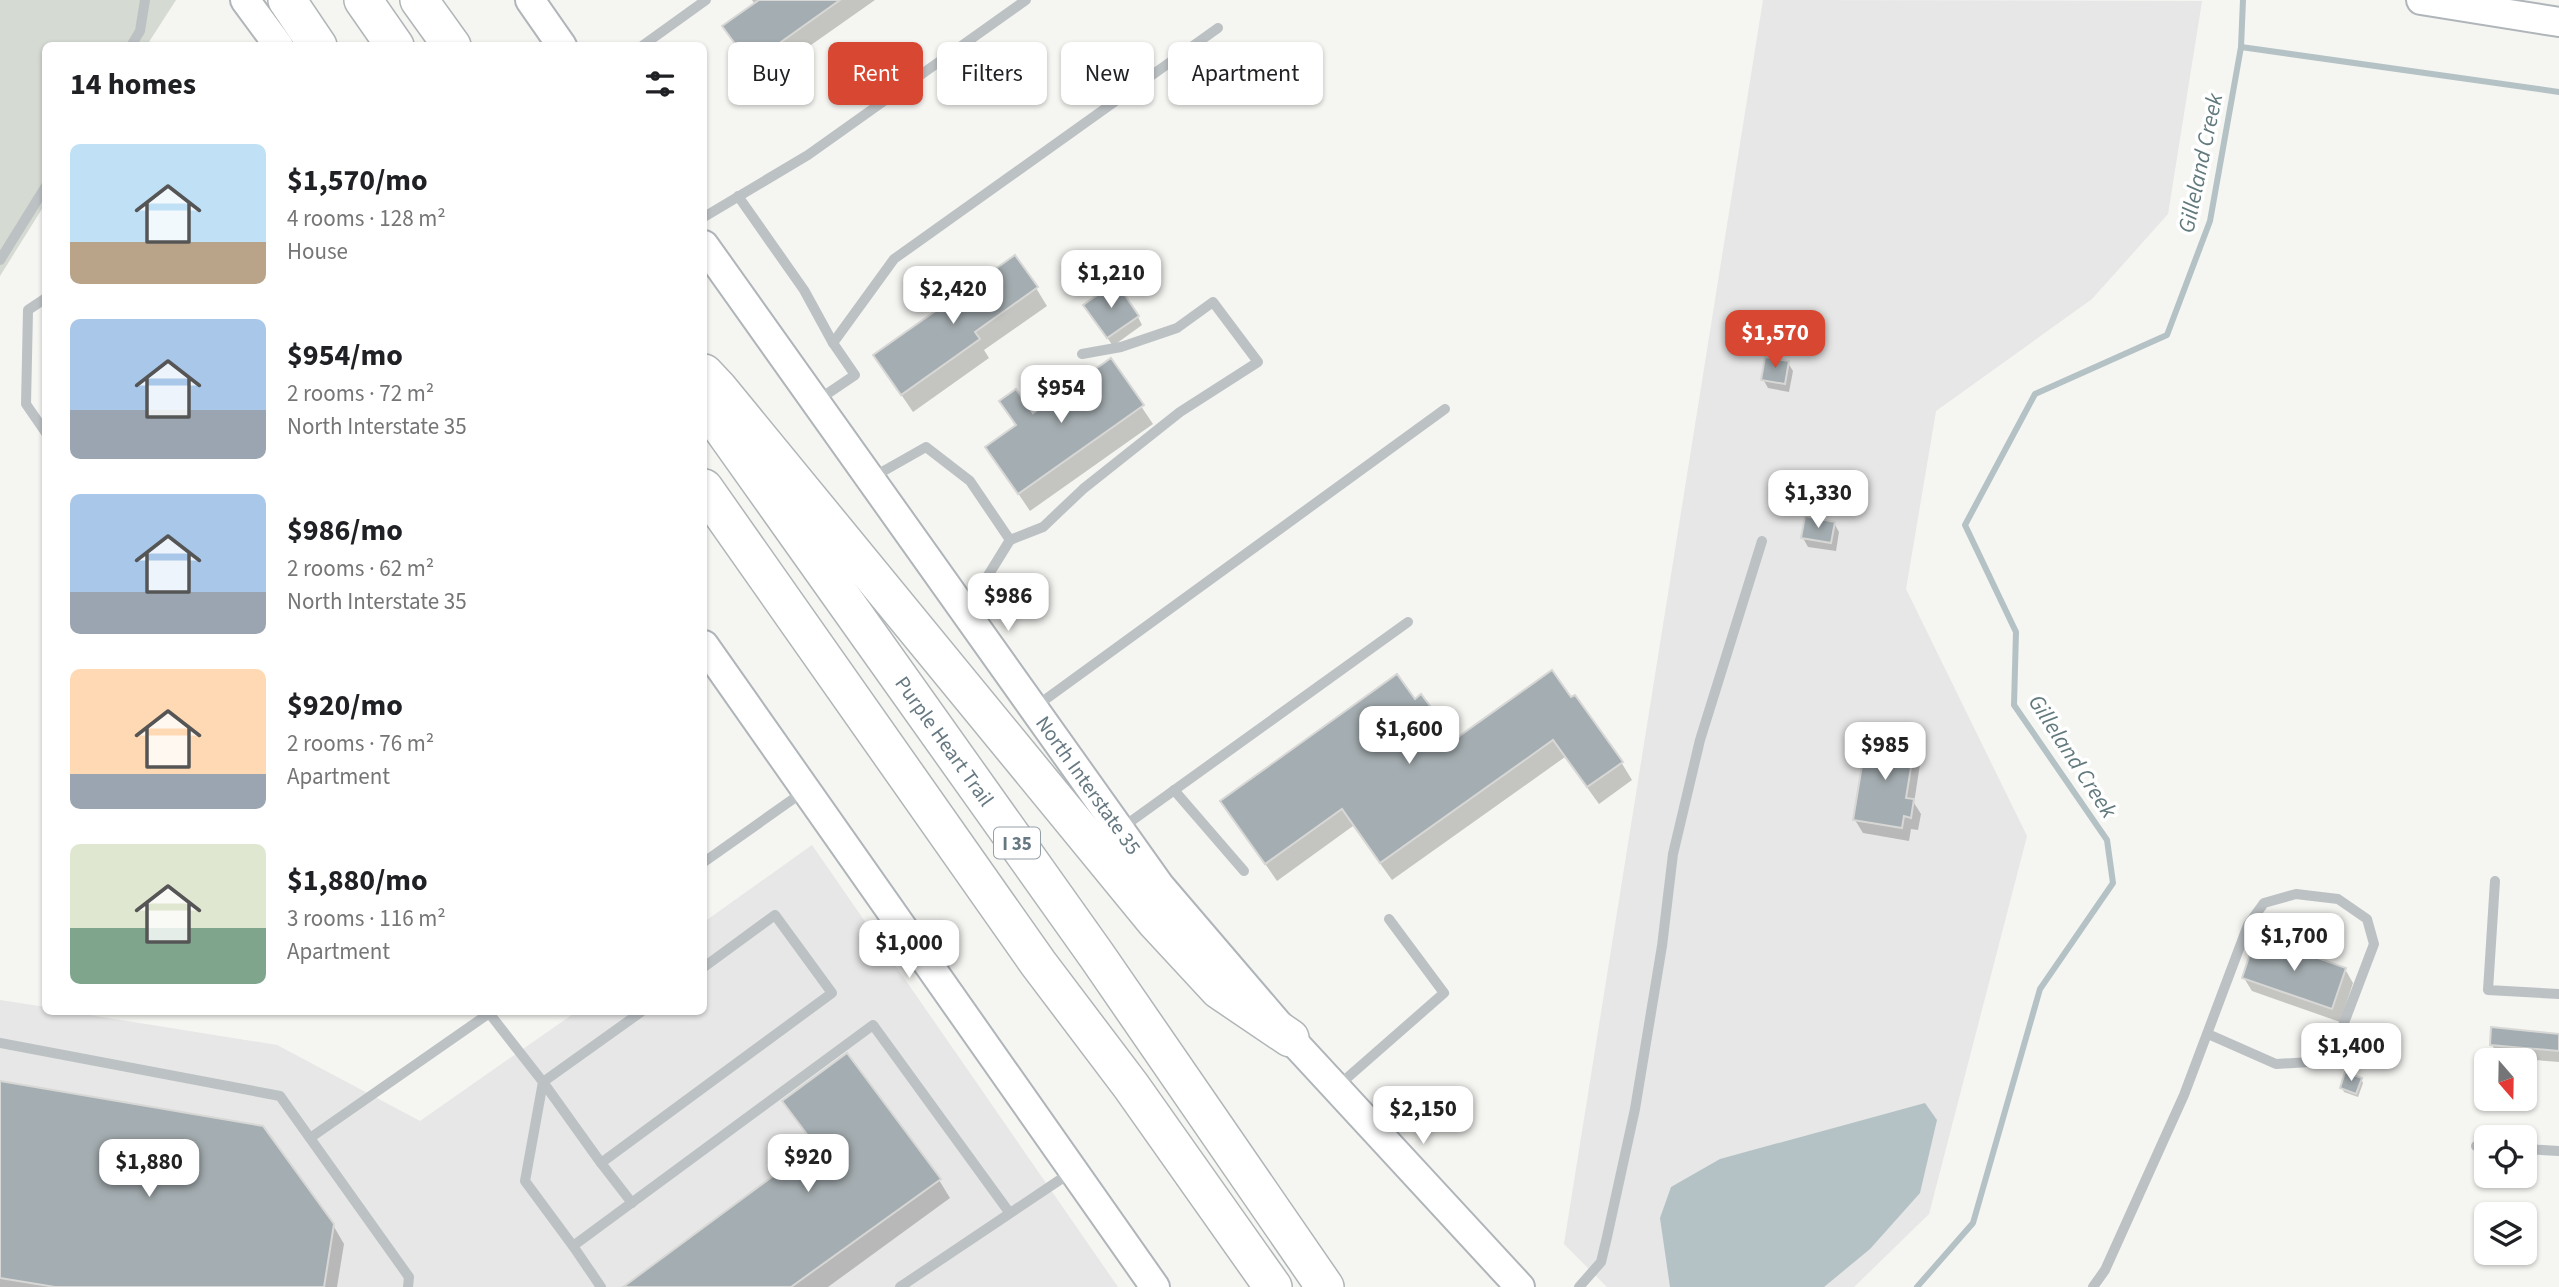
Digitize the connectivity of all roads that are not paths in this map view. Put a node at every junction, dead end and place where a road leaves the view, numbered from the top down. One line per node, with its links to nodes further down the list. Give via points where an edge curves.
1 (145, 0): 11 (lane)
2 (245, 0): 12 (main road)
3 (287, 0): 13 (highway)
4 (363, 0): 14 (highway)
5 (530, 0): 15 (main road)
6 (706, 0): 16 (lane)
7 (1026, 0): 18 (lane, via 808,155)
8 (2421, 0): 9 (main road)
9 (2559, 22)
10 (1218, 28): 23 (lane, via 894,258)
11 (133, 42)
12 (276, 42)
13 (315, 42)
14 (392, 42)
15 (559, 42)
16 (648, 42)
17 (42, 192): 21 (lane)
18 (738, 196): 19 (lane); 23 (lane, via 804,290)
19 (707, 215)
20 (707, 249): 26 (main road, North Interstate 35)
21 (0, 260)
22 (42, 301): 29 (lane, via 28,310 26,404)
23 (833, 343): 26 (lane, via 855,375)
24 (1082, 354): 32 (lane, via 1121,347 1177,328 1213,302 1258,362 1171,420 1083,489 1043,527)
25 (707, 376): 51 (highway, via 1156,922 1219,990)
26 (814, 402): 30 (main road, North Interstate 35)
27 (707, 407): 68 (highway, Purple Heart Trail / I 35, via 1090,945)
28 (1446, 409): 37 (lane)
29 (42, 427)
30 (869, 479): 32 (lane, via 926,447 970,481); 34 (main road, North Interstate 35)
31 (707, 492): 67 (highway, I 35)
32 (1010, 541): 34 (lane)
33 (1762, 541): 70 (lane, via 1700,740 1673,854 1635,1109 1601,1262)
34 (964, 614): 37 (main road, North Interstate 35)
35 (1408, 622): 38 (lane)
36 (707, 649): 39 (main road)
37 (1033, 709): 40 (main road, North Interstate 35)
38 (1174, 790): 40 (lane); 42 (lane)
39 (805, 791): 41 (lane); 59 (main road)
40 (1119, 829): 51 (main road, North Interstate 35, via 1160,887)
41 (707, 860)
42 (1244, 871)
43 (2496, 881): 46 (lane, via 2488,990)
44 (1390, 919): 54 (lane, via 1444,993)
45 (707, 965): 58 (lane, via 775,915 832,993)
46 (2559, 995)
47 (486, 1015): 55 (lane)
48 (492, 1015): 53 (lane)
49 (637, 1015): 53 (lane)
50 (2208, 1034): 50 (lane, via 2248,925 2264,903 2296,894 2338,899 2367,919 2374,944 2336,1044 2310,1062 2276,1064); 71 (lane, via 2105,1270)
51 (1290, 1038): 54 (main road, North Interstate 35)
52 (0, 1043): 55 (lane, via 280,1096)
53 (543, 1082): 58 (lane); 62 (lane, via 525,1181)
54 (1336, 1088): 69 (main road, North Interstate 35)
55 (310, 1138): 63 (lane, via 409,1277)
56 (2537, 1150): 57 (lane)
57 (2559, 1151)
58 (601, 1163): 60 (lane)
59 (1074, 1170): 61 (lane); 66 (main road)
60 (632, 1203): 61 (lane, via 873,1026); 62 (lane)
61 (1009, 1212): 65 (lane)
62 (573, 1246): 64 (lane)
63 (408, 1287)
64 (601, 1287)
65 (900, 1287)
66 (1155, 1287)
67 (1273, 1287)
68 (1325, 1287)
69 (1520, 1287)
70 (1579, 1287)
71 (2093, 1287)

